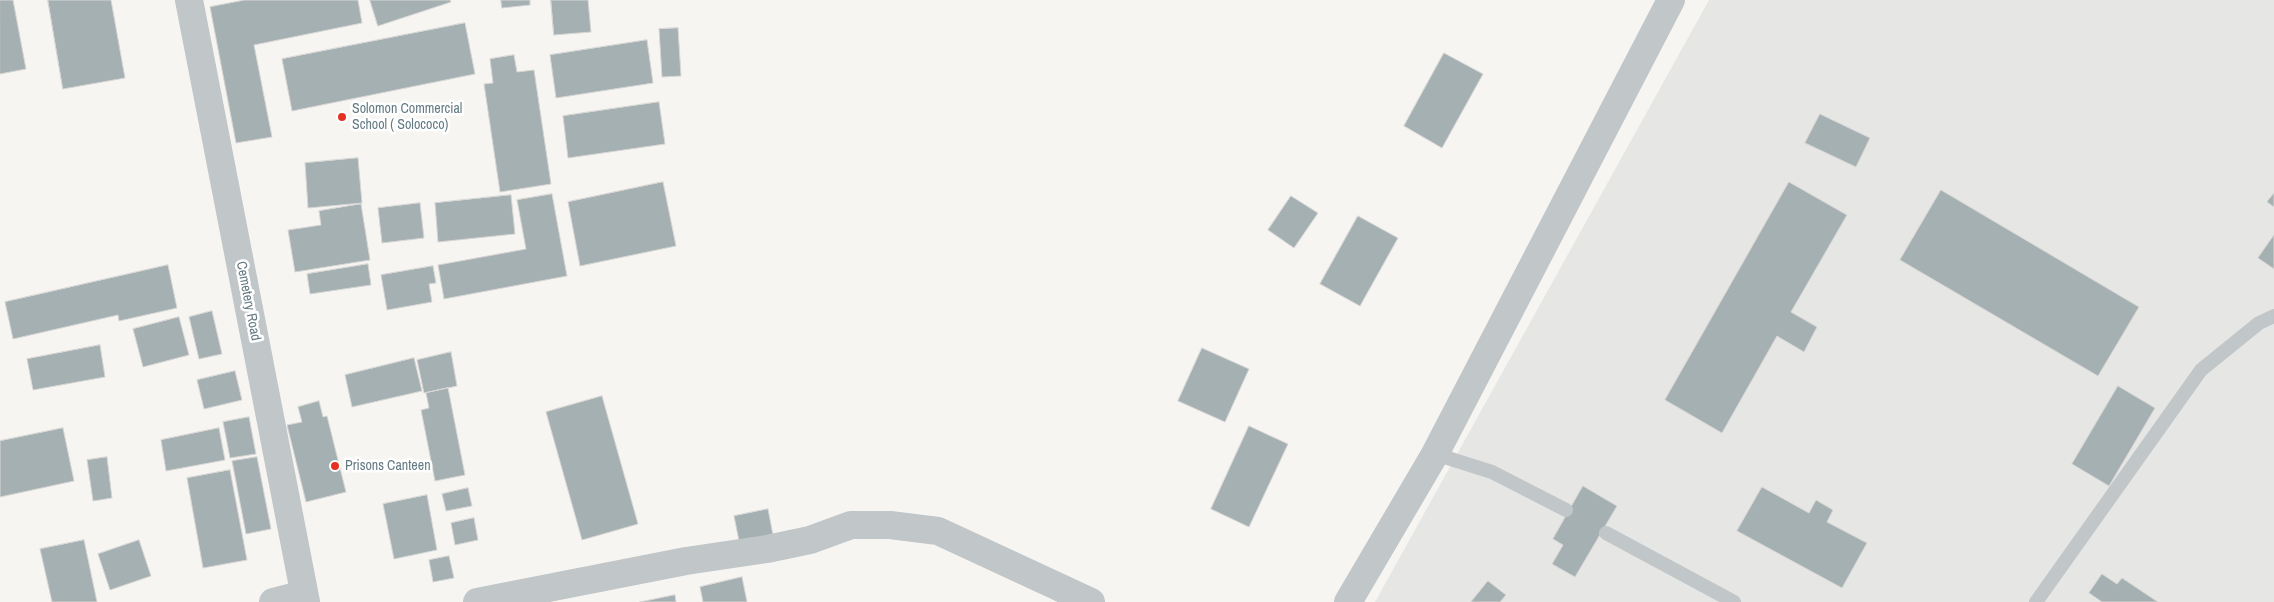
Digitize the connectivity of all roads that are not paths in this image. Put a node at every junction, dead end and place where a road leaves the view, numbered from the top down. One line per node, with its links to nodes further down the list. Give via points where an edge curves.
1 (190, 0): 7 (street, Cemetery Road)
2 (1671, 0): 4 (street)
3 (2274, 316): 13 (lane, via 2259,323 2201,370)
4 (1435, 454): 5 (lane, via 1492,472); 11 (street)
5 (1566, 510)
6 (1606, 532): 12 (lane)
7 (305, 598): 8 (street)
8 (273, 602)
9 (477, 602): 10 (street, via 686,561 767,549 810,540 851,525 890,525 938,531)
10 (1091, 602)
11 (1348, 602)
12 (1734, 602)
13 (2036, 602)

